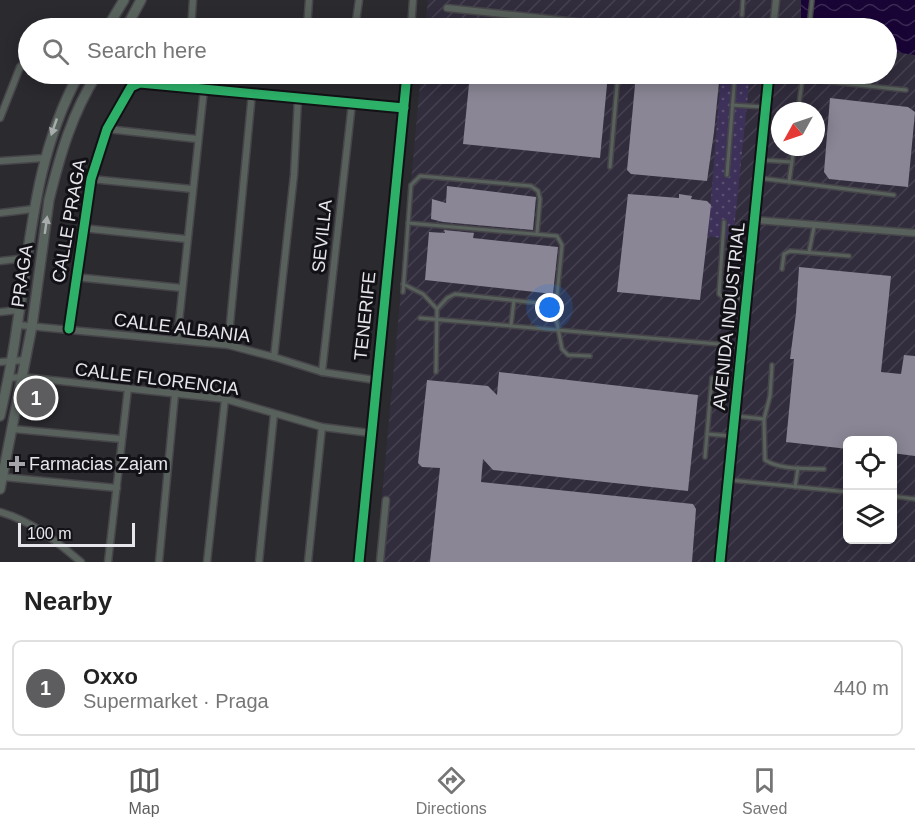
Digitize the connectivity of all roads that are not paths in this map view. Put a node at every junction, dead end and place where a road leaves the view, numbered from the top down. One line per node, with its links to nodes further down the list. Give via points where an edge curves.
1 (124, 0): 13 (street)
2 (141, 0): 14 (street)
3 (194, 0): 15 (street)
4 (309, 0): 16 (street)
5 (359, 0): 17 (street)
6 (414, 0): 18 (street)
7 (743, 0): 11 (lane)
8 (776, 0): 20 (street)
9 (812, 0): 21 (lane)
10 (447, 8): 12 (street)
11 (742, 15)
12 (519, 16): 19 (street)
13 (113, 18)
14 (131, 18)
15 (192, 18)
16 (308, 18)
17 (357, 18)
18 (412, 18)
19 (538, 18)
20 (774, 18)
21 (810, 18)
22 (18, 72): 42 (street)
23 (74, 84): 46 (street, PRAGA, one-way to 46, via 60,110)
24 (91, 84): 86 (street, PRAGA, one-way to 24, via 60,155 75,113)
25 (138, 84): 43 (street, CALLE PRAGA, via 128,90)
26 (151, 84): 33 (street, CALLE PRAGA)
27 (406, 84): 41 (street, TENERIFE)
28 (617, 84): 50 (lane)
29 (734, 84): 39 (lane)
30 (768, 84): 40 (street, AVENIDA INDUSTRIAL)
31 (801, 84): 37 (lane)
32 (849, 84): 34 (lane)
33 (204, 89): 35 (street); 44 (street)
34 (906, 90)
35 (252, 93): 36 (street); 90 (street)
36 (298, 98): 38 (street); 93 (street, via 294,175)
37 (799, 102)
38 (352, 103): 41 (street); 98 (street, SEVILLA)
39 (732, 105): 40 (lane); 51 (lane)
40 (765, 107): 47 (street, AVENIDA INDUSTRIAL)
41 (404, 108): 103 (street, TENERIFE)
42 (0, 118)
43 (107, 129): 44 (street); 53 (street, CALLE PRAGA)
44 (197, 139): 55 (street)
45 (793, 156): 49 (lane)
46 (45, 158): 48 (street); 57 (street, PRAGA)
47 (761, 160): 49 (lane); 52 (street, AVENIDA INDUSTRIAL)
48 (0, 161)
49 (792, 162): 54 (lane)
50 (610, 167)
51 (727, 175)
52 (759, 178): 54 (lane); 59 (street, AVENIDA INDUSTRIAL)
53 (91, 179): 55 (street); 63 (street, CALLE PRAGA)
54 (789, 182): 56 (lane)
55 (192, 189): 66 (street)
56 (894, 195)
57 (33, 209): 58 (street); 69 (street, PRAGA)
58 (0, 213)
59 (755, 220): 62 (street); 76 (street, AVENIDA INDUSTRIAL)
60 (724, 222): 76 (lane, via 720,294)
61 (408, 223): 64 (lane); 64 (lane, via 411,185 420,176 531,186 540,199); 73 (lane)
62 (814, 225): 65 (street); 67 (lane)
63 (82, 228): 66 (street); 72 (street, CALLE PRAGA)
64 (537, 233): 78 (lane, via 557,236 562,245)
65 (915, 233)
66 (186, 239): 74 (street)
67 (809, 252): 68 (lane); 71 (lane, via 786,252)
68 (849, 256)
69 (27, 258): 70 (street); 80 (street, PRAGA)
70 (0, 261)
71 (782, 269)
72 (75, 277): 74 (street); 87 (street, CALLE PRAGA)
73 (404, 284): 75 (lane); 79 (lane, via 423,294)
74 (182, 288): 89 (street)
75 (403, 292)
76 (747, 299): 91 (street, AVENIDA INDUSTRIAL)
77 (514, 300): 78 (lane); 79 (lane, via 455,294); 85 (lane)
78 (556, 306): 88 (lane)
79 (437, 309): 83 (lane)
80 (19, 310): 81 (street); 84 (street, PRAGA)
81 (0, 312)
82 (420, 318): 83 (lane)
83 (436, 319): 85 (lane); 99 (lane)
84 (18, 325): 86 (street, CALLE ALBANIA); 94 (street, PRAGA)
85 (511, 325): 88 (lane)
86 (32, 326): 87 (street, CALLE ALBANIA); 95 (street, PRAGA)
87 (69, 329): 89 (street, CALLE ALBANIA)
88 (558, 330): 91 (lane); 92 (lane, via 562,352)
89 (177, 340): 90 (street, CALLE ALBANIA)
90 (228, 345): 93 (street, CALLE ALBANIA)
91 (742, 346): 109 (street, AVENIDA INDUSTRIAL)
92 (590, 356)
93 (274, 357): 98 (street, CALLE ALBANIA)
94 (11, 360): 95 (street); 96 (street); 101 (street, PRAGA)
95 (26, 360): 100 (street, PRAGA)
96 (0, 362)
97 (772, 365): 110 (lane)
98 (322, 372): 103 (street, CALLE ALBANIA)
99 (436, 372)
100 (23, 377): 101 (street, CALLE FLORENCIA); 104 (street, CALLE FLORENCIA); 112 (street, PRAGA)
101 (9, 378): 108 (street, PRAGA)
102 (712, 378): 114 (lane)
103 (375, 380): 113 (street, TENERIFE)
104 (128, 388): 105 (street, CALLE FLORENCIA); 116 (street)
105 (175, 394): 106 (street, CALLE FLORENCIA); 132 (street)
106 (225, 399): 107 (street, CALLE FLORENCIA); 133 (street)
107 (274, 414): 111 (street, CALLE FLORENCIA); 134 (street)
108 (0, 416)
109 (735, 416): 110 (lane); 115 (street, AVENIDA INDUSTRIAL)
110 (764, 419): 118 (lane, via 765,460)
111 (322, 427): 113 (street, CALLE FLORENCIA); 135 (street)
112 (13, 429): 116 (street); 120 (street, PRAGA)
113 (370, 434): 136 (street, TENERIFE)
114 (707, 434): 115 (lane); 117 (lane)
115 (733, 436): 121 (street, AVENIDA INDUSTRIAL)
116 (121, 439): 123 (street)
117 (705, 457)
118 (798, 467): 119 (lane); 122 (lane)
119 (824, 469)
120 (3, 477): 123 (street); 124 (street, PRAGA)
121 (729, 480): 122 (lane); 138 (street, AVENIDA INDUSTRIAL)
122 (795, 487): 125 (lane)
123 (117, 488): 131 (street)
124 (0, 489)
125 (843, 492)
126 (897, 497): 127 (lane)
127 (915, 499)
128 (386, 500): 137 (street)
129 (0, 512): 130 (street, via 39,529)
130 (81, 562)
131 (108, 562)
132 (159, 562)
133 (207, 562)
134 (259, 562)
135 (308, 562)
136 (358, 562)
137 (380, 562)
138 (720, 562)

